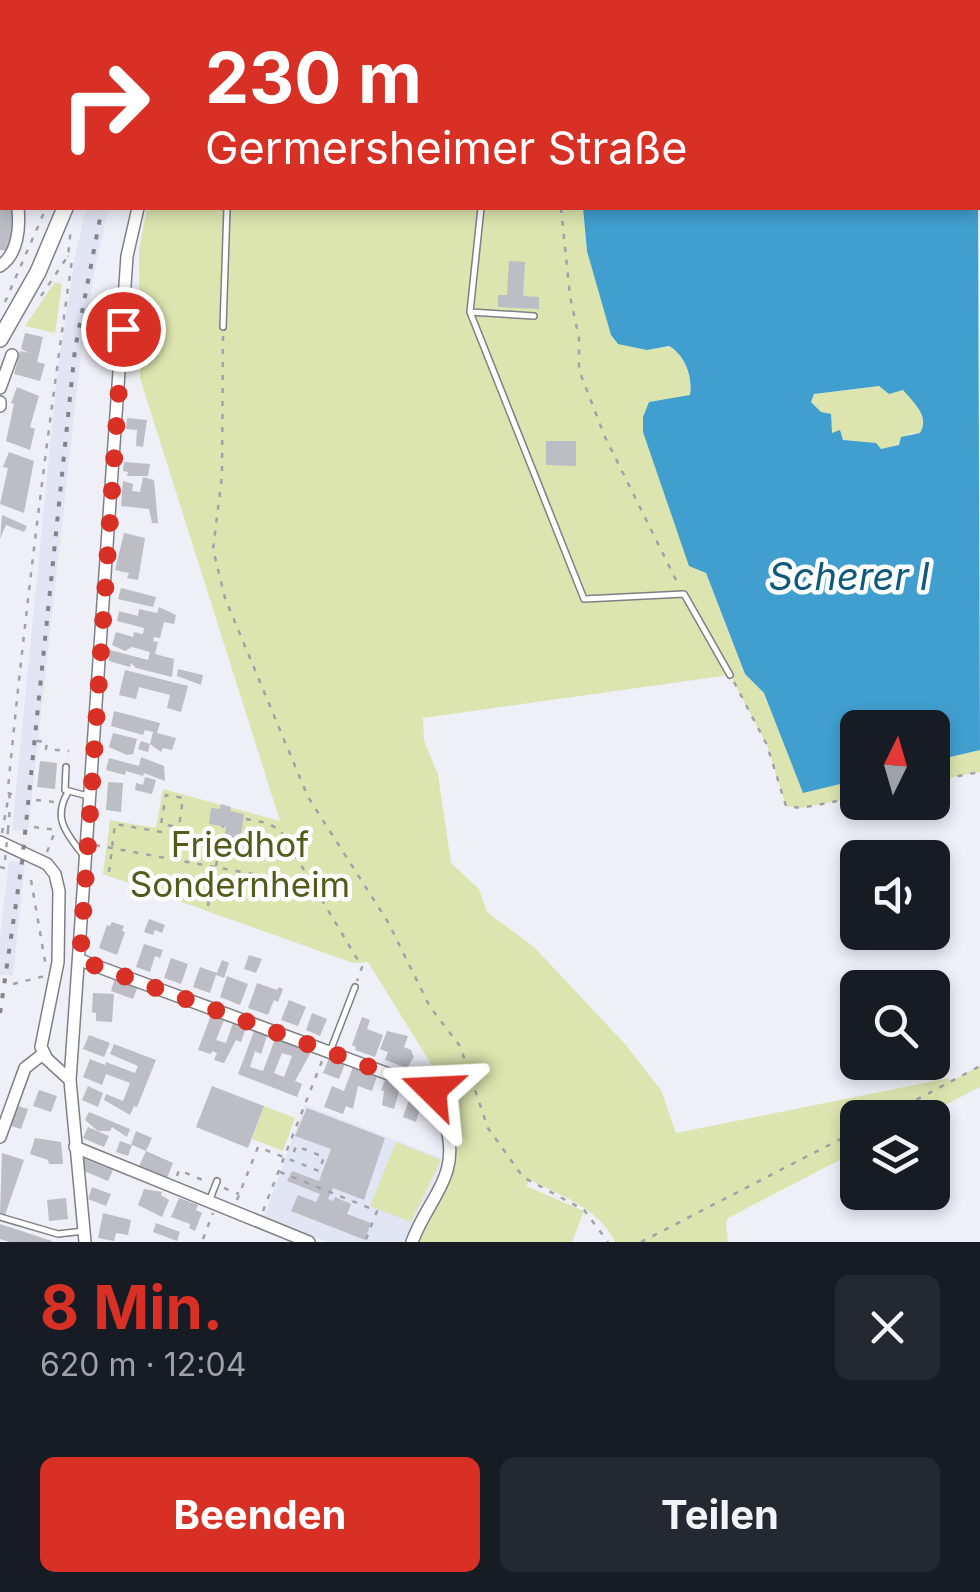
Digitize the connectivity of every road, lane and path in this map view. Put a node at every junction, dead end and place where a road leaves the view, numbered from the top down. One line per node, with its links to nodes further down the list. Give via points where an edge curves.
1 (18, 210): 9 (street, via 15,246)
2 (45, 210): 10 (path)
3 (63, 210): 14 (main road)
4 (138, 210): 25 (street, via 127,256)
5 (227, 210): 13 (lane)
6 (480, 210): 11 (lane)
7 (561, 210): 17 (path, via 579,370)
8 (68, 256): 29 (path)
9 (0, 266)
10 (0, 312)
11 (470, 312): 12 (lane); 17 (lane, via 584,600)
12 (534, 316)
13 (223, 327): 74 (path, via 222,476 213,549 248,655 308,797 460,1046 488,1128 524,1178 584,1210)
14 (0, 339)
15 (12, 355): 16 (street)
16 (0, 388)
17 (684, 594): 18 (lane)
18 (730, 674): 27 (path, via 767,745 786,806)
19 (37, 741): 20 (path, via 47,742 46,749)
20 (69, 750)
21 (66, 768): 24 (lane)
22 (980, 772): 23 (path)
23 (950, 778)
24 (68, 792): 25 (lane); 28 (lane)
25 (92, 796): 38 (street)
26 (36, 800): 28 (path)
27 (840, 800)
28 (62, 802): 41 (lane, via 61,826)
29 (9, 804): 36 (path); 42 (path, bridge)
30 (246, 819): 46 (path, via 278,828)
31 (223, 826): 37 (path)
32 (34, 827): 40 (path, via 56,832)
33 (179, 827): 33 (path, via 184,798 166,795 161,824); 35 (path)
34 (245, 828): 37 (path, via 243,846)
35 (178, 835): 37 (path); 39 (path, via 115,824)
36 (1, 838): 52 (street, via 42,860 58,882 58,962)
37 (220, 842): 43 (path)
38 (89, 844): 39 (path); 41 (street)
39 (113, 848): 43 (path); 44 (path)
40 (46, 854)
41 (88, 862): 48 (street)
42 (0, 867)
43 (215, 867): 46 (path); 47 (path)
44 (110, 872)
45 (31, 880): 49 (path, via 47,976)
46 (313, 885): 50 (path, via 362,967)
47 (208, 906)
48 (80, 960): 51 (street); 54 (street)
49 (13, 984)
50 (355, 988): 51 (lane)
51 (328, 1051): 59 (path); 73 (street, via 428,1087 437,1097 452,1158)
52 (43, 1054): 54 (street); 56 (street, via 25,1068)
53 (980, 1066): 55 (path)
54 (70, 1080): 58 (street)
55 (916, 1100)
56 (0, 1137)
57 (840, 1139): 75 (path)
58 (75, 1147): 63 (street); 69 (street)
59 (284, 1158): 60 (path); 61 (path); 64 (path, via 258,1148)
60 (291, 1160): 60 (path, via 318,1171 324,1157 296,1146)
61 (278, 1172): 68 (path); 72 (path, via 377,1211)
62 (216, 1183): 63 (path, via 179,1170); 64 (path); 65 (lane)
63 (172, 1187): 65 (street)
64 (239, 1194): 66 (path)
65 (212, 1203): 66 (street); 70 (path)
66 (233, 1211): 68 (street)
67 (0, 1217): 69 (lane)
68 (259, 1222): 71 (street)
69 (85, 1237)
70 (203, 1239)
71 (309, 1242)
72 (365, 1242)
73 (412, 1242)
74 (608, 1242)
75 (641, 1242)

